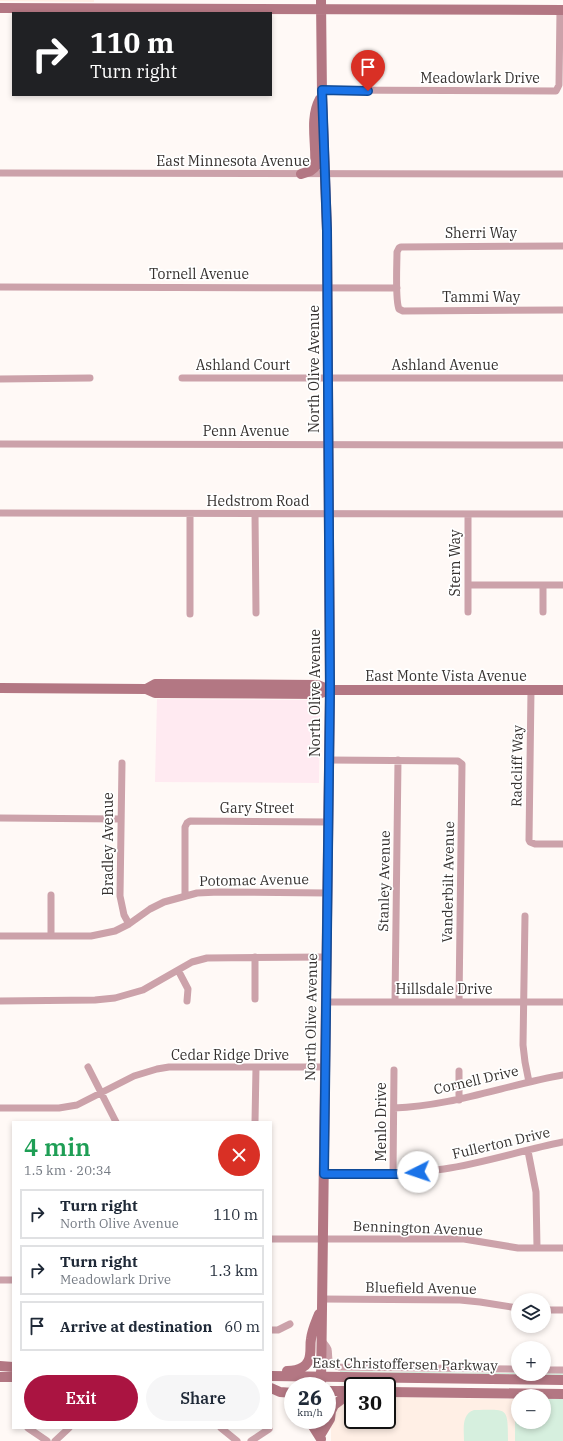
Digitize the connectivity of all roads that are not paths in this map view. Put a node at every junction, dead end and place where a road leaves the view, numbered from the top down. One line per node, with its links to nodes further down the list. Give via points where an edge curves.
1 (321, 5): 2 (street); 3 (street); 4 (street, North Olive Avenue)
2 (0, 8)
3 (561, 10): 4 (street, Meadowlark Drive, via 560,85 556,91)
4 (322, 93): 6 (street, via 314,118 315,167); 7 (street, North Olive Avenue)
5 (0, 173): 6 (street, East Minnesota Avenue)
6 (301, 174): 7 (street, East Minnesota Avenue)
7 (325, 174): 8 (street, East Minnesota Avenue); 11 (street, North Olive Avenue)
8 (563, 174)
9 (563, 246): 12 (street, Sherri Way, via 403,246 398,248 397,252)
10 (0, 287): 11 (street, Tornell Avenue)
11 (327, 287): 12 (street, Tornell Avenue); 16 (street, North Olive Avenue)
12 (397, 288): 13 (street, Tammi Way, via 397,305 403,310)
13 (563, 310)
14 (90, 378): 18 (street)
15 (182, 378): 16 (street, Ashland Court)
16 (327, 378): 17 (street, Ashland Avenue); 20 (street, North Olive Avenue)
17 (563, 378)
18 (0, 379)
19 (0, 444): 20 (street, Penn Avenue)
20 (328, 444): 21 (street, Penn Avenue); 25 (street, North Olive Avenue)
21 (563, 445)
22 (0, 513): 23 (street, Hedstrom Road)
23 (190, 514): 24 (street, Hedstrom Road); 34 (street)
24 (255, 514): 25 (street, Hedstrom Road); 33 (street)
25 (328, 514): 26 (street, Hedstrom Road); 38 (street, North Olive Avenue)
26 (468, 514): 27 (street, Hedstrom Road); 28 (street, Stern Way)
27 (563, 514)
28 (468, 585): 29 (street); 31 (street, Stern Way)
29 (543, 585): 30 (street); 32 (street)
30 (563, 585)
31 (468, 612)
32 (543, 612)
33 (256, 613)
34 (190, 614)
35 (216, 684): 37 (street, East Monte Vista Avenue, via 155,684); 38 (street, East Monte Vista Avenue, via 318,685); 41 (street, via 186,688)
36 (0, 688): 37 (street, East Monte Vista Avenue)
37 (146, 689): 41 (street, East Monte Vista Avenue, via 155,693)
38 (330, 690): 39 (street, East Monte Vista Avenue); 41 (street, East Monte Vista Avenue, via 318,694); 42 (street, North Olive Avenue)
39 (531, 690): 40 (street, East Monte Vista Avenue); 48 (street, Radcliff Way, via 528,837 530,842 535,844)
40 (563, 690)
41 (183, 693)
42 (328, 760): 43 (street); 47 (street, North Olive Avenue)
43 (398, 760): 63 (street, Stanley Avenue); 64 (street, Vanderbilt Avenue, via 458,761 462,765)
44 (122, 763): 46 (street, Bradley Avenue)
45 (0, 818): 46 (street)
46 (121, 819): 53 (street, Bradley Avenue, via 120,896 124,915)
47 (328, 822): 49 (street, North Olive Avenue); 51 (street, Gary Street, via 190,821 185,827)
48 (563, 844)
49 (327, 893): 51 (street, Potomac Avenue, via 219,892); 57 (street, North Olive Avenue)
50 (51, 895): 55 (street)
51 (185, 896): 53 (street, Potomac Avenue, via 164,902)
52 (525, 916): 65 (street)
53 (129, 924): 55 (street, Potomac Avenue, via 99,935)
54 (0, 936): 55 (street, Potomac Avenue)
55 (51, 936)
56 (255, 957): 57 (street); 58 (street, via 206,958); 59 (street)
57 (326, 957): 62 (street, North Olive Avenue)
58 (178, 970): 60 (street, via 144,990 115,998); 61 (street, via 188,989)
59 (255, 999)
60 (0, 1001)
61 (187, 1001)
62 (326, 1002): 63 (street, Hillsdale Drive); 69 (street, North Olive Avenue)
63 (395, 1002): 64 (street, Hillsdale Drive)
64 (460, 1002): 65 (street, Hillsdale Drive)
65 (524, 1002): 66 (street, Hillsdale Drive); 73 (street, via 524,1052)
66 (563, 1002)
67 (88, 1067): 74 (street)
68 (256, 1067): 69 (street, Cedar Ridge Drive); 74 (street, Cedar Ridge Drive, via 169,1068 134,1076); 79 (street)
69 (325, 1067): 82 (street, North Olive Avenue)
70 (394, 1070): 77 (street, Menlo Drive)
71 (459, 1071): 75 (street)
72 (563, 1075): 73 (street, Cornell Drive)
73 (529, 1082): 75 (street, Cornell Drive)
74 (102, 1093): 76 (street, Cedar Ridge Drive, via 68,1107); 78 (street)
75 (459, 1100): 77 (street, Cornell Drive)
76 (0, 1108)
77 (394, 1108): 83 (street, Menlo Drive)
78 (116, 1121)
79 (255, 1121)
80 (563, 1142): 81 (street, Fullerton Drive)
81 (528, 1150): 83 (street, Fullerton Drive, via 470,1165); 86 (street, via 536,1192)
82 (324, 1174): 83 (street, Fullerton Drive); 84 (street, North Olive Avenue)
83 (393, 1174)
84 (323, 1238): 85 (street, Bennington Avenue); 86 (street, Bennington Avenue, via 464,1239 518,1248); 90 (street, North Olive Avenue)
85 (272, 1239)
86 (537, 1248): 87 (street, Bennington Avenue)
87 (563, 1248)
88 (0, 1280): 89 (street)
89 (12, 1280)
90 (322, 1303): 91 (street, Bluefield Avenue, via 460,1300); 96 (street, North Olive Avenue); 102 (street, via 307,1363 299,1370 278,1371)
91 (511, 1307)
92 (551, 1310): 93 (street)
93 (563, 1310)
94 (290, 1324): 95 (street)
95 (272, 1330)
96 (322, 1340): 99 (street, via 328,1348 330,1362 335,1366); 107 (street, North Olive Avenue)
97 (0, 1366): 98 (street)
98 (12, 1367)
99 (511, 1369)
100 (551, 1370): 101 (street)
101 (563, 1370)
102 (272, 1375)
103 (272, 1376): 106 (street, East Christoffersen Parkway)
104 (0, 1377): 105 (street)
105 (12, 1377)
106 (284, 1377)
107 (321, 1377)
108 (563, 1380): 109 (street, East Christoffersen Parkway)
109 (336, 1381)
110 (272, 1388): 112 (street)
111 (272, 1388): 113 (street)
112 (284, 1389)
113 (284, 1392)
114 (396, 1393): 115 (street, East Christoffersen Parkway)
115 (563, 1394)
116 (344, 1399): 122 (street, via 334,1405)
117 (29, 1429): 123 (street)
118 (68, 1429): 124 (street)
119 (222, 1429): 125 (street)
120 (269, 1429): 126 (street)
121 (315, 1429): 122 (street)
122 (321, 1438)
123 (47, 1441)
124 (55, 1441)
125 (237, 1441)
126 (250, 1441)

